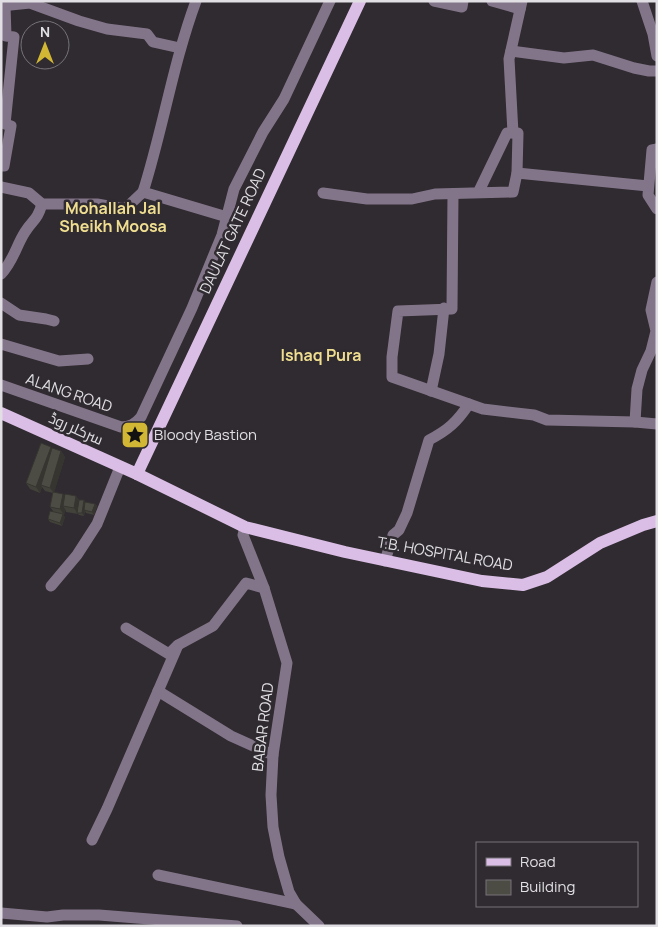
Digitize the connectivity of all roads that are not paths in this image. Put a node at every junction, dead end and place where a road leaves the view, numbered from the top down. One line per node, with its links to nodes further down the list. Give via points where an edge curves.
1 (196, 1): 11 (street)
2 (330, 1): 27 (street, via 284,99 234,189)
3 (360, 1): 43 (main road, DAULAT GATE ROAD)
4 (434, 1): 5 (street, via 462,7)
5 (463, 1)
6 (492, 1): 9 (street)
7 (642, 1): 13 (street)
8 (30, 2): 10 (street); 11 (street, via 78,21 147,34 153,42)
9 (521, 5): 12 (street)
10 (3, 6): 17 (street, via 6,36 14,37 5,124 11,126 4,166)
11 (180, 48): 21 (street)
12 (511, 51): 14 (street, via 564,58 593,55 649,72); 15 (street)
13 (657, 56)
14 (657, 71)
15 (513, 133): 18 (street, via 518,133); 23 (street, via 507,133)
16 (657, 149): 19 (street, via 652,150)
17 (1, 166)
18 (517, 173): 19 (street); 23 (street, via 513,192)
19 (648, 186): 26 (street, via 648,195)
20 (1, 187): 25 (street, via 29,193)
21 (143, 192): 25 (street, via 125,209 97,204); 27 (street)
22 (323, 193): 24 (street, via 367,199 412,199)
23 (478, 193): 24 (street)
24 (453, 194): 31 (street, via 452,309)
25 (42, 204): 28 (street, via 9,266)
26 (657, 209)
27 (227, 217): 36 (street, ALANG ROAD, via 192,308 137,423 128,427 111,424)
28 (1, 274)
29 (657, 282): 33 (street, via 651,310)
30 (1, 303): 32 (street, via 19,315)
31 (444, 308): 37 (street); 37 (street, via 398,311 392,377)
32 (54, 321)
33 (656, 331): 40 (street, via 637,389)
34 (1, 344): 35 (street, via 59,361)
35 (88, 359)
36 (1, 385)
37 (431, 391): 38 (street)
38 (468, 404): 40 (street, via 547,420); 46 (street, via 458,420 429,440 407,513 400,530 392,535)
39 (1, 413): 42 (main road, سرکلر روڈ)
40 (635, 422): 41 (street)
41 (657, 424)
42 (120, 467): 43 (main road, سرکلر روڈ); 47 (street, via 97,524)
43 (137, 474): 45 (main road, T.B. HOSPITAL ROAD)
44 (657, 521): 46 (main road, T.B. HOSPITAL ROAD, via 600,544 547,577 523,585 482,581)
45 (245, 527): 46 (main road, T.B. HOSPITAL ROAD); 48 (street, BABAR ROAD, via 243,535)
46 (385, 561)
47 (51, 586)
48 (264, 588): 50 (street, via 246,583 213,626); 52 (street, BABAR ROAD, via 287,663)
49 (126, 628): 50 (street, via 169,654)
50 (178, 645): 51 (street)
51 (158, 691): 52 (street, via 231,736); 53 (street)
52 (273, 755): 55 (street, BABAR ROAD, via 271,795 274,827 279,857 289,892)
53 (92, 840)
54 (158, 876): 55 (street)
55 (296, 904): 59 (street, BABAR ROAD)
56 (1, 913): 57 (street, via 47,917 99,915)
57 (175, 924): 58 (street)
58 (237, 926)
59 (319, 926)

